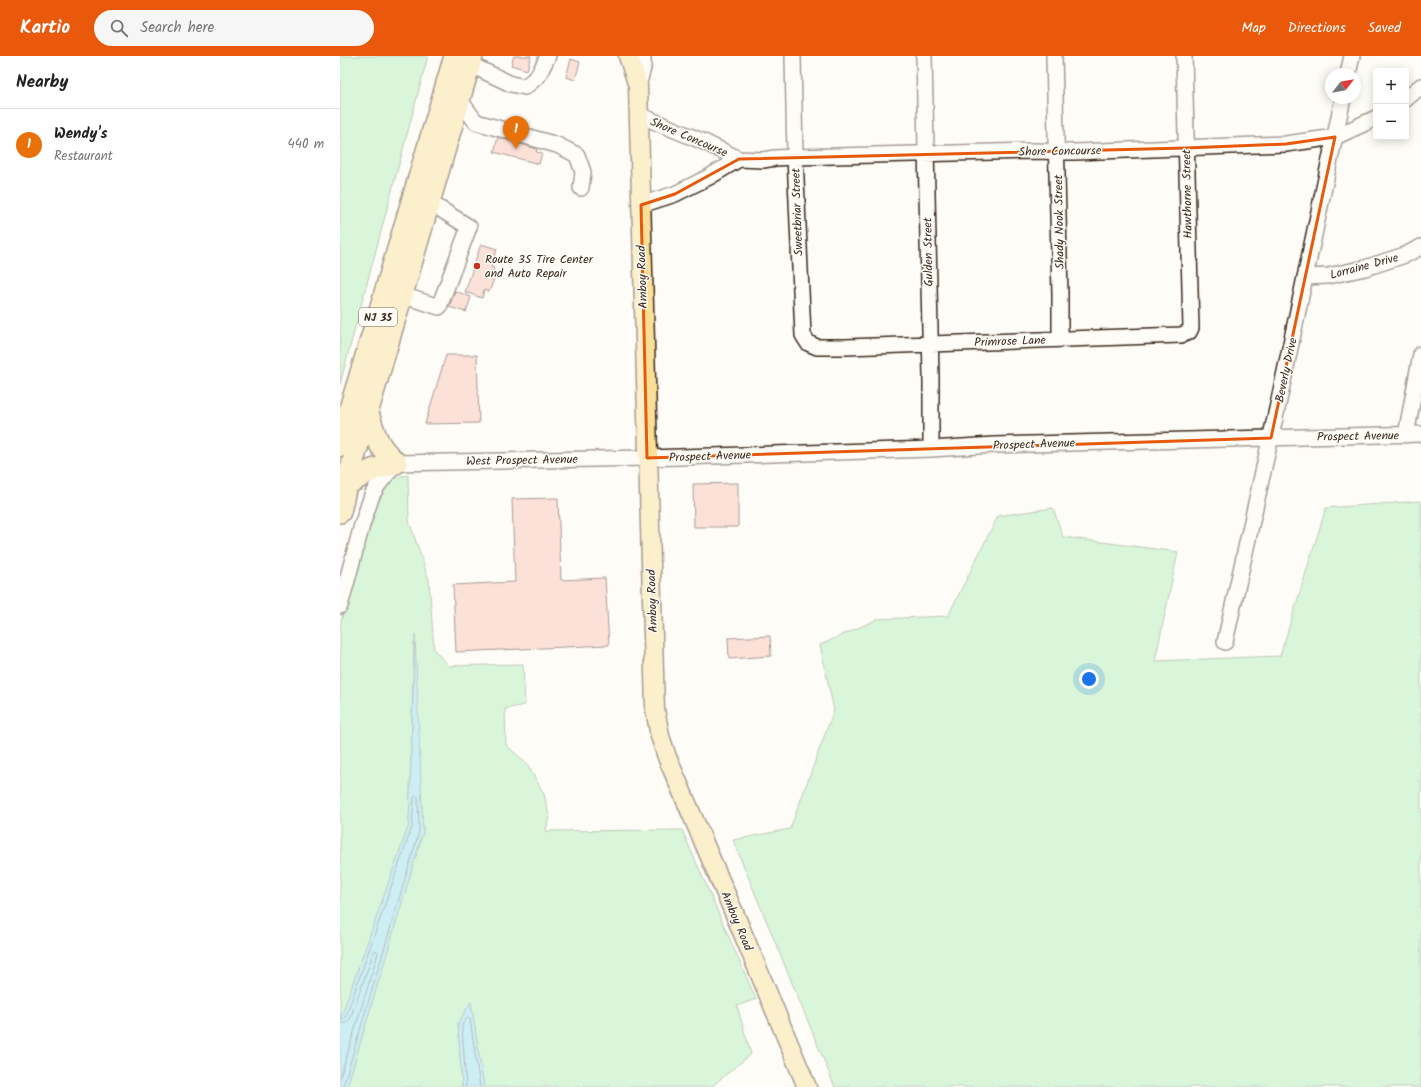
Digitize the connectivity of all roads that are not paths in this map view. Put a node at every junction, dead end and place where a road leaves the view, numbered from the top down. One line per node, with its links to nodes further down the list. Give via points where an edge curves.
1 (548, 56): 9 (street, via 538,76 525,87 511,84)
2 (628, 56): 11 (main road, Amboy Road)
3 (643, 56): 11 (street, Amboy Road)
4 (793, 56): 22 (street, Sweetbriar Street)
5 (924, 56): 21 (street, Gulden Street)
6 (1054, 56): 20 (street, Shady Nook Street)
7 (1184, 56): 19 (street, Hawthorne Street)
8 (1352, 56): 10 (street)
9 (465, 59): 14 (highway, NJ 35); 38 (highway, NJ 35, via 403,233)
10 (1349, 68)
11 (638, 86): 16 (main road, Amboy Road)
12 (1421, 86): 13 (street)
13 (1409, 96)
14 (459, 99): 24 (street, via 476,122 557,146 576,155 583,172); 25 (highway, NJ 35)
15 (1342, 104): 18 (street, Beverly Drive)
16 (639, 115): 23 (street, Shore Concourse); 26 (main road, Amboy Road)
17 (1373, 119): 18 (street, Shore Concourse)
18 (1335, 137): 19 (street, Shore Concourse, via 1286,144); 28 (street, Beverly Drive)
19 (1186, 148): 20 (street, Shore Concourse); 30 (street, Hawthorne Street, via 1191,328)
20 (1057, 151): 21 (street, Shore Concourse); 31 (street, Shady Nook Street)
21 (926, 154): 22 (street, Shore Concourse); 32 (street, Gulden Street)
22 (796, 157): 23 (street, Shore Concourse, via 763,160); 33 (street, Sweetbriar Street, via 803,335 808,344)
23 (739, 158): 26 (street, Shore Concourse, via 675,194)
24 (581, 188)
25 (429, 202): 29 (highway, NJ 35); 29 (street, via 469,227 439,307)
26 (641, 205): 41 (main road, Amboy Road)
27 (1421, 247): 28 (street, Lorraine Drive, via 1365,268 1328,276)
28 (1305, 277): 39 (street, Beverly Drive)
29 (402, 295): 35 (highway, NJ 35)
30 (1189, 332): 31 (street, Primrose Lane, via 1181,335)
31 (1060, 339): 32 (street, Primrose Lane)
32 (930, 345): 33 (street, Primrose Lane); 40 (street, Gulden Street)
33 (830, 347)
34 (1421, 354): 37 (street)
35 (368, 414): 42 (highway, via 377,442); 43 (highway, NJ 35)
36 (1421, 434): 37 (street, Prospect Avenue)
37 (1406, 435): 39 (street, Prospect Avenue)
38 (342, 437)
39 (1270, 438): 40 (street, Prospect Avenue); 46 (street, Beverly Drive)
40 (931, 449): 41 (street, Prospect Avenue)
41 (647, 458): 42 (street, West Prospect Avenue); 47 (main road, Amboy Road, via 655,709 660,736 666,757)
42 (396, 463): 43 (highway, via 372,470); 45 (street, via 372,495)
43 (346, 486): 44 (highway, NJ 35)
44 (340, 512)
45 (340, 606)
46 (1225, 642)
47 (806, 1087)

